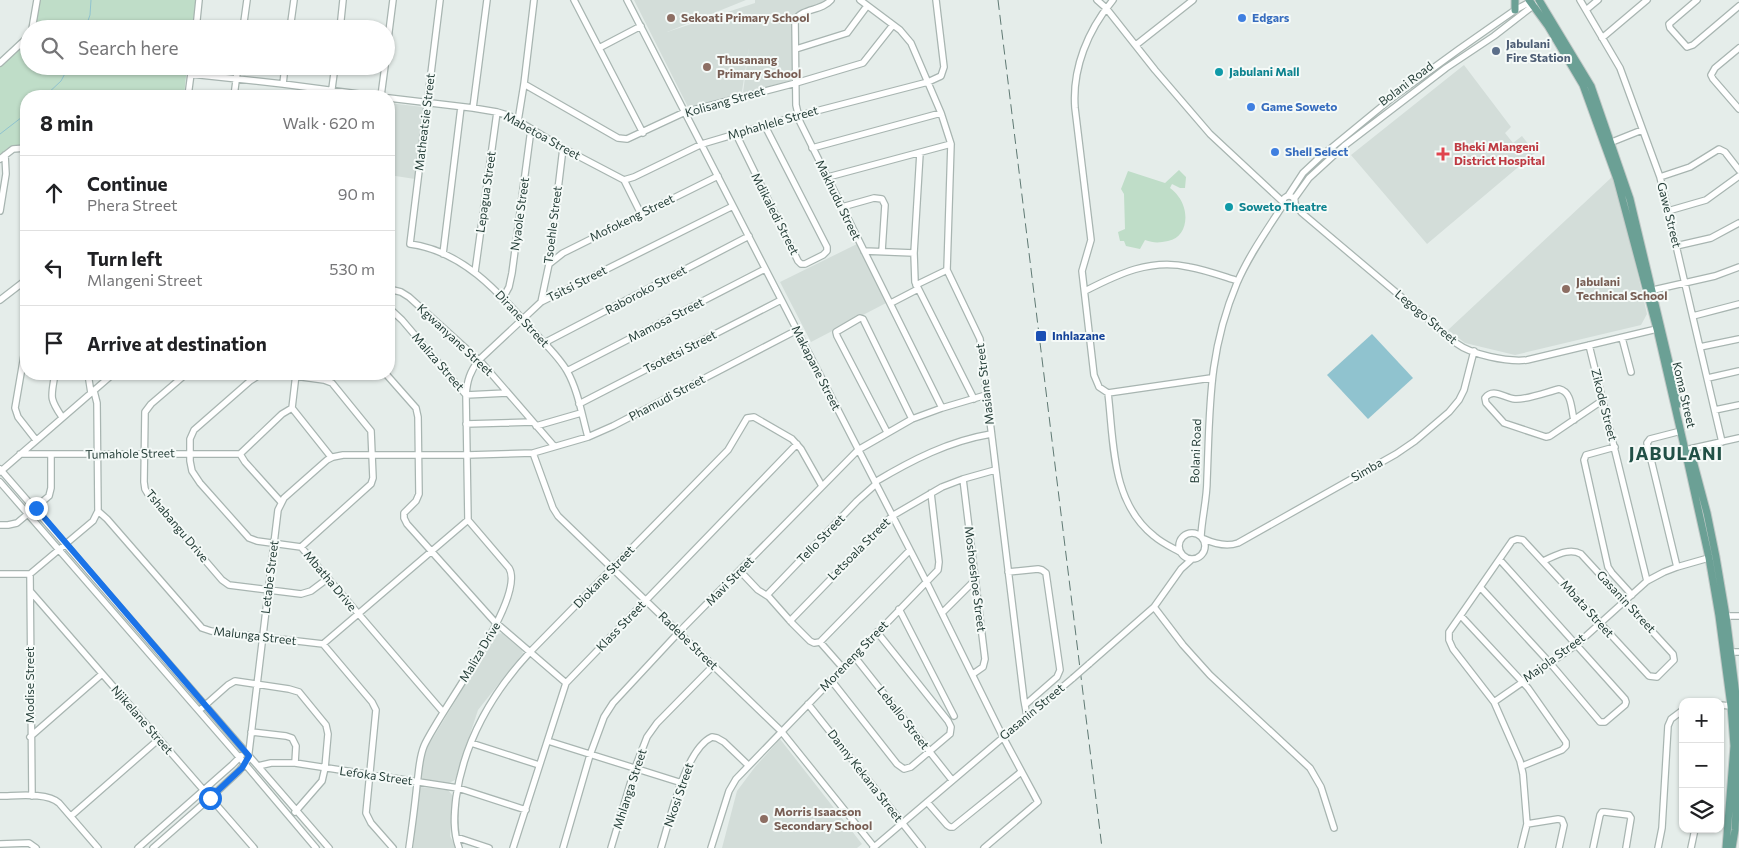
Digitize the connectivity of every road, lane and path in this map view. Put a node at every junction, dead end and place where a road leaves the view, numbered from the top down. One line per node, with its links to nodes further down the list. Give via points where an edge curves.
1 (37, 0): 29 (street)
2 (199, 0): 30 (street)
3 (247, 0): 31 (street)
4 (294, 0): 32 (street)
5 (343, 0): 33 (street)
6 (393, 0): 34 (street)
7 (440, 0): 61 (street, Matheatsie Street)
8 (487, 0): 63 (street)
9 (534, 0): 54 (street)
10 (574, 0): 40 (street)
11 (627, 0): 36 (street, Makapane Street)
12 (831, 0): 42 (street, Makhudu Street, via 796,17)
13 (860, 0): 24 (street, Masiane Street)
14 (936, 0): 51 (street, via 944,70 941,76)
15 (1097, 0): 26 (street, Legogo Street)
16 (1113, 0): 26 (street)
17 (1193, 0): 39 (street)
18 (1516, 0): 27 (main road)
19 (1580, 0): 28 (street, Gawe Street)
20 (1598, 0): 28 (street)
21 (1647, 0): 37 (street)
22 (1697, 0): 25 (street, via 1669,25 1688,47)
23 (1536, 1): 27 (street, Bolani Road); 75 (main road, Koma Street, via 1591,86); 90 (street, Bolani Road, via 1494,36 1446,68 1344,146)
24 (868, 6): 35 (street, Masiane Street); 42 (street, via 843,35)
25 (1739, 6)
26 (1106, 8): 39 (street, Legogo Street); 114 (street, via 1081,58 1074,87 1091,240 1082,267)
27 (1515, 10): 90 (street, Bolani Road, via 1351,131 1303,174)
28 (1586, 10): 37 (street, Gawe Street)
29 (34, 20)
30 (197, 20)
31 (244, 20)
32 (291, 20)
33 (341, 20)
34 (390, 20)
35 (893, 25): 51 (street, Masiane Street, via 911,43); 52 (street, Kolisang Street, via 863,63)
36 (641, 26): 40 (street); 66 (street, Makapane Street)
37 (1602, 38): 72 (street, Gawe Street, via 1620,68)
38 (20, 44): 43 (street)
39 (1136, 45): 90 (street, Legogo Street, via 1210,134)
40 (599, 48): 73 (street)
41 (1739, 48): 64 (street, via 1711,75)
42 (796, 49): 52 (street, Makhudu Street)
43 (0, 63)
44 (191, 75): 55 (street)
45 (202, 75): 50 (street)
46 (236, 75): 50 (street)
47 (284, 75): 53 (street)
48 (334, 75): 58 (street)
49 (384, 75): 59 (street)
50 (236, 78): 53 (street); 56 (street)
51 (928, 82): 67 (street, Masiane Street); 68 (street, Mphahlele Street)
52 (796, 83): 66 (street, Kolisang Street); 68 (street, Makhudu Street)
53 (283, 84): 57 (street)
54 (524, 84): 69 (street); 73 (street, Kolisang Street, via 618,138 627,140)
55 (189, 90)
56 (235, 90)
57 (312, 90)
58 (332, 90)
59 (382, 90)
60 (395, 99): 61 (street, Mabetoa Street)
61 (426, 103): 62 (street, Mabetoa Street); 98 (street, Matheatsie Street)
62 (462, 107): 63 (street, Mabetoa Street); 103 (street)
63 (473, 108): 65 (street, Mabetoa Street)
64 (1739, 109)
65 (497, 112): 69 (street, Mabetoa Street); 108 (street, Lepagua Street)
66 (685, 112): 73 (street, Kolisang Street); 76 (street, Makapane Street)
67 (941, 113): 77 (street, Masiane Street); 80 (street)
68 (797, 116): 70 (street, Mphahlele Street); 80 (street, Makhudu Street)
69 (518, 121): 71 (street, Mabetoa Street)
70 (765, 126): 74 (street, Mphahlele Street); 74 (street, Mdikaledi Street, via 827,249 805,264 798,261)
71 (531, 129): 79 (street, Mabetoa Street); 116 (street, Nyaole Street, via 512,273)
72 (1642, 130): 75 (street); 88 (street, Gawe Street)
73 (643, 133)
74 (736, 134): 76 (street, Mphahlele Street)
75 (1608, 143): 115 (main road, Koma Street, via 1630,199)
76 (702, 144): 85 (street, Makapane Street); 89 (street, Mphahlele Street)
77 (951, 144): 81 (street); 107 (street, Masiane Street)
78 (20, 148): 82 (street)
79 (563, 148): 89 (street, Mabetoa Street); 104 (street, Tsoehle Street)
80 (812, 148): 87 (street, Makhudu Street)
81 (920, 153): 87 (street); 102 (street)
82 (5, 155): 83 (street); 94 (street, via 6,174)
83 (0, 159)
84 (1739, 170): 88 (street, via 1719,149 1690,167)
85 (718, 176): 91 (street, Makapane Street); 95 (street, Mofokeng Street)
86 (1739, 176): 93 (street, via 1706,200)
87 (828, 178): 92 (street, Makhudu Street)
88 (1660, 178): 93 (street, Gawe Street)
89 (624, 180): 95 (street)
90 (1288, 202): 109 (street, Bolani Road, via 1256,247); 132 (street, Legogo Street, via 1456,343)
91 (733, 206): 97 (street, Makapane Street); 119 (street, Tsitsi Street)
92 (842, 207): 100 (street, Makhudu Street); 101 (street, via 874,198 882,199 885,205)
93 (1668, 210): 99 (street, Gawe Street)
94 (0, 211)
95 (641, 214): 104 (street, Mofokeng Street, via 563,253)
96 (1739, 223): 99 (street, via 1711,238)
97 (749, 236): 106 (street, Makapane Street); 129 (street, Raboroko Street)
98 (410, 244): 103 (street, Dirane Street)
99 (1676, 246): 110 (street, Gawe Street)
100 (864, 251): 101 (street); 120 (street, Makhudu Street)
101 (882, 251): 102 (street)
102 (914, 253): 112 (street)
103 (443, 254): 108 (street, Dirane Street)
104 (549, 264): 119 (street, Tsoehle Street)
105 (1739, 267): 110 (street)
106 (765, 269): 118 (street, Makapane Street); 134 (street, Mamosa Street)
107 (947, 270): 112 (street); 152 (street, Masiane Street, via 980,339)
108 (476, 272): 116 (street, Dirane Street)
109 (1238, 281): 114 (street, via 1188,266 1161,264 1121,273); 137 (street, Bolani Road, via 1222,327)
110 (1685, 283): 115 (street); 123 (street, Gawe Street)
111 (20, 285): 117 (street)
112 (917, 287): 120 (street); 153 (street)
113 (395, 291): 133 (street, Kgwanyane Street, via 405,294)
114 (1085, 291): 150 (street, via 1094,375 1099,387)
115 (1649, 291): 125 (main road, Koma Street)
116 (503, 298): 124 (street, Dirane Street)
117 (0, 300)
118 (781, 300): 126 (street, Makapane Street); 155 (street, Tsotetsi Street)
119 (541, 302): 124 (street, Tsitsi Street)
120 (891, 303): 158 (street, Makhudu Street)
121 (1739, 304): 123 (street)
122 (395, 314): 151 (street, Maliza Street)
123 (1693, 316): 131 (street, Gawe Street)
124 (523, 320): 129 (street, Dirane Street); 133 (street, Tsitsi Street)
125 (1659, 329): 127 (street, Legogo Street); 167 (main road, Koma Street); 177 (main road, Koma Street)
126 (797, 330): 169 (street, Phamudi Street); 176 (street, Makapane Street)
127 (1622, 338): 130 (street, Legogo Street); 135 (street)
128 (1739, 339): 131 (street)
129 (544, 343): 134 (street, Dirane Street)
130 (1589, 345): 132 (street, Legogo Street, via 1517,361); 154 (street, Zikode Street)
131 (1700, 347): 138 (street, Gawe Street)
132 (1474, 352): 210 (street, Simba, via 1459,400 1406,448 1242,541 1231,545)
133 (479, 360): 149 (street, Kgwanyane Street); 151 (street, Tsitsi Street, via 469,376)
134 (567, 371): 155 (street, Dirane Street)
135 (1631, 372)
136 (1739, 372): 138 (street)
137 (1211, 378): 150 (street); 202 (street, Bolani Road, via 1207,482)
138 (1708, 378): 159 (street, Gawe Street)
139 (20, 379): 171 (street, via 15,408)
140 (54, 380): 161 (street, via 52,401)
141 (89, 380): 148 (street)
142 (106, 380): 148 (street)
143 (179, 380): 180 (street, Tshabangu Drive, via 145,412)
144 (252, 380): 181 (street, Mbatha Drive, via 194,430 190,438)
145 (295, 380): 157 (street)
146 (323, 380): 186 (street, via 336,387 370,428)
147 (391, 380): 183 (street, via 417,412)
148 (92, 392): 161 (street); 185 (street, via 97,403)
149 (507, 393): 151 (street); 165 (street, Kgwanyane Street)
150 (1108, 393): 209 (street, via 1121,489 1140,523)
151 (466, 395): 164 (street, Maliza Street)
152 (986, 395): 153 (street, Mavi Street); 168 (street, Masiane Street)
153 (974, 399): 158 (street, Mavi Street)
154 (1603, 400): 163 (street); 175 (street, Zikode Street)
155 (578, 404): 160 (street, Dirane Street)
156 (1739, 404): 159 (street)
157 (292, 408): 182 (street); 188 (street)
158 (942, 408): 162 (street, Mavi Street)
159 (1715, 410): 172 (street, Gawe Street)
160 (581, 413): 165 (street); 169 (street, Dirane Street)
161 (62, 417): 171 (street)
162 (912, 419): 166 (street, Mavi Street); 166 (street, via 864,319 858,319 837,330 837,336)
163 (1574, 420): 163 (street, via 1568,395 1560,389 1516,399 1493,392 1485,398 1504,424 1545,437)
164 (466, 424): 165 (street); 187 (street, Maliza Street)
165 (535, 424): 174 (street, Kgwanyane Street)
166 (887, 432): 176 (street, Mavi Street)
167 (1681, 432): 177 (main road, Koma Street); 221 (street, via 1650,439 1647,443)
168 (991, 434): 190 (street, Masiane Street); 193 (street, Tello Street, via 940,448)
169 (588, 437): 174 (street, Phamudi Street)
170 (1739, 438): 172 (street)
171 (36, 440): 179 (street)
172 (1722, 442): 177 (street)
173 (797, 444): 194 (street, Diokane Street); 222 (street, Diokane Street, via 757,418 747,418 728,450); 237 (street, Klass Street)
174 (554, 446): 178 (street, Phamudi Street)
175 (1614, 447): 230 (street, Zikode Street); 236 (street, via 1586,454 1584,460 1609,569)
176 (858, 450): 193 (street, Makapane Street); 194 (street, Mavi Street)
177 (1688, 450): 217 (main road, Koma Street)
178 (532, 453): 187 (street); 222 (street, Radebe Street, via 555,512)
179 (20, 454): 184 (street, Tumahole Street); 189 (street)
180 (144, 454): 181 (street, Tumahole Street); 185 (street, Tumahole Street); 233 (street, Tshabangu Drive, via 144,482 148,494 222,580 233,586)
181 (190, 454): 182 (street, Tumahole Street); 208 (street, Mbatha Drive, via 196,477 245,534 252,540)
182 (240, 454): 196 (street)
183 (420, 454): 186 (street); 187 (street); 214 (street, via 419,494 404,515 407,524)
184 (51, 455): 185 (street, Tumahole Street); 197 (street, via 51,492)
185 (98, 455): 198 (street)
186 (373, 455): 188 (street); 211 (street, via 369,487)
187 (467, 455): 201 (street)
188 (331, 457): 196 (street)
189 (0, 470): 197 (street)
190 (995, 470): 191 (street, Letsoala Street); 225 (street, Masiane Street)
191 (963, 479): 195 (street, Letsoala Street); 229 (street, Moshoeshoe Street)
192 (0, 482): 199 (street)
193 (876, 483): 200 (street, Makapane Street); 235 (street, Tello Street)
194 (822, 486): 224 (street, Mavi Street)
195 (931, 493): 200 (street, Letsoala Street); 231 (street, Moreneng Street, via 939,565)
196 (281, 502): 208 (street, Letabe Street)
197 (36, 508): 199 (street); 207 (street)
198 (98, 511): 207 (street, via 93,521); 251 (street, Malunga Street, via 202,628)
199 (29, 514): 203 (street, via 13,525); 212 (street)
200 (892, 516): 213 (street, Makapane Street); 246 (street, Letsoala Street)
201 (468, 520): 214 (street); 248 (street, Maliza Drive, via 511,572 511,586)
202 (1202, 520): 204 (street, Bolani Road); 205 (street, Bolani Road)
203 (0, 525)
204 (1194, 533): 205 (street); 206 (street, via 1185,536)
205 (1202, 538): 210 (street); 215 (street)
206 (1180, 543): 209 (street); 216 (street)
207 (65, 544): 212 (street); 272 (street)
208 (274, 544): 211 (street, Mbatha Drive); 233 (street, Letabe Street)
209 (1166, 544): 216 (street)
210 (1219, 544): 215 (street)
211 (301, 547): 228 (street, Mbatha Drive)
212 (58, 550): 227 (street); 276 (street)
213 (910, 550): 231 (street, Makapane Street); 252 (street)
214 (431, 551): 241 (street); 248 (street)
215 (1205, 551): 218 (street)
216 (1182, 554): 218 (street); 223 (street, Gasanin Street)
217 (1712, 557): 221 (street, Majola Street); 244 (main road, Koma Street)
218 (1191, 560): 223 (street, Gasanin Street)
219 (1500, 560): 220 (street, Mbata Street, via 1517,539 1523,540); 232 (street); 254 (street)
220 (1543, 560): 238 (street, Gasanin Street, via 1571,550 1578,552); 247 (street, Mbata Street)
221 (1677, 567): 230 (street, Majola Street)
222 (612, 568): 237 (street, Radebe Street); 255 (street, Diokane Street)
223 (1182, 569): 239 (street, Gasanin Street)
224 (740, 571): 235 (street); 249 (street, Mavi Street)
225 (1008, 572): 274 (street, Masiane Street); 274 (street, via 1038,569 1046,573 1060,670 1057,677)
226 (0, 574): 227 (street)
227 (30, 574): 234 (street, Modise Street)
228 (327, 579): 233 (street, Tshabangu Drive, via 307,594); 241 (street, Mbatha Drive)
229 (975, 580): 242 (street); 263 (street, Moshoeshoe Street, via 985,662)
230 (1647, 580): 236 (street, Majola Street)
231 (926, 581): 240 (street, Moreneng Street); 242 (street, Makapane Street)
232 (1481, 588): 243 (street); 259 (street)
233 (268, 591): 251 (street, Letabe Street)
234 (30, 592): 262 (street, Njikelane Street); 284 (street, Modise Street)
235 (767, 595): 246 (street)
236 (1632, 595): 238 (street, Majola Street)
237 (646, 601): 249 (street, Radebe Street); 268 (street, Klass Street)
238 (1625, 601): 247 (street, Majola Street); 265 (street, Gasanin Street, via 1674,655 1674,661)
239 (1154, 607): 281 (street, Gasanin Street, bridge); 322 (street, via 1210,675 1310,768 1319,782)
240 (899, 609): 250 (street, Moreneng Street); 273 (street)
241 (357, 613): 253 (street); 277 (street, Mbatha Drive)
242 (942, 613): 263 (street, Makapane Street)
243 (1461, 616): 267 (street); 270 (street, via 1449,632 1451,646)
244 (1722, 616): 245 (street); 256 (main road, Koma Street)
245 (1739, 616)
246 (792, 618): 252 (street, via 812,642)
247 (1600, 623): 254 (street, Majola Street); 265 (street, Mbata Street)
248 (497, 625): 255 (street); 277 (street, Maliza Drive)
249 (679, 632): 260 (street, Radebe Street); 292 (street, Mavi Street, via 608,710)
250 (877, 632): 258 (street, Moreneng Street); 279 (street)
251 (262, 637): 253 (street, Malunga Street); 269 (street, Letabe Street)
252 (820, 642): 261 (street)
253 (323, 644): 303 (street, via 376,710)
254 (1576, 645): 259 (street, Majola Street); 259 (street, via 1625,699 1626,703 1605,722 1601,723)
255 (530, 652): 268 (street); 289 (street, Diokane Street, via 493,698)
256 (1727, 652): 257 (street); 264 (main road, Koma Street); 275 (main road, Koma Street)
257 (1739, 652)
258 (854, 656): 261 (street, Moreneng Street); 290 (street, Leballo Street)
259 (1550, 663): 267 (street, Majola Street)
260 (714, 665): 282 (street, Radebe Street); 301 (street, Mhlanga Street, via 653,728)
261 (842, 667): 266 (street, Moreneng Street)
262 (102, 674): 284 (street); 287 (street, Njikelane Street)
263 (973, 674): 285 (street, Makapane Street)
264 (1736, 674): 275 (main road, Koma Street)
265 (1652, 678)
266 (831, 680): 271 (street, Moreneng Street); 290 (street, via 897,764 906,770)
267 (1523, 682): 270 (street, Majola Street); 299 (street, via 1566,744 1562,750)
268 (566, 683): 288 (street, Klass Street)
269 (256, 684): 272 (street, via 236,681); 283 (street, Letabe Street); 300 (street, via 299,692 324,721 328,729)
270 (1494, 702): 299 (street)
271 (808, 704): 282 (street, Moreneng Street); 320 (street, Danny Kekana Street)
272 (205, 705): 276 (street); 291 (street)
273 (948, 705): 279 (street); 280 (street)
274 (1025, 705): 281 (street, Masiane Street)
275 (1735, 709): 286 (main road, Koma Street); 351 (main road, Koma Street)
276 (199, 711): 293 (street)
277 (443, 712): 305 (street, via 424,747)
278 (1679, 713): 349 (street, via 1668,726)
279 (942, 714): 290 (street, via 951,727 950,734)
280 (954, 716)
281 (1027, 716): 285 (street, Gasanin Street)
282 (781, 731): 297 (street, Moreneng Street); 342 (street, Radebe Street)
283 (251, 732): 291 (street, Letabe Street); 294 (street, via 292,738 296,746)
284 (30, 737): 310 (street, Modise Street)
285 (1003, 737): 302 (street, Makapane Street); 304 (street, Gasanin Street)
286 (1739, 737): 352 (main road, Koma Street)
287 (159, 739): 308 (street, Njikelane Street); 318 (street)
288 (548, 741): 292 (street); 296 (street, Klass Street)
289 (471, 743): 296 (street); 307 (street, Diokane Street)
290 (930, 751): 304 (street, Leballo Street)
291 (246, 753): 293 (street); 295 (street); 298 (street)
292 (590, 755): 301 (street); 338 (street, Mavi Street)
293 (240, 758): 295 (street); 308 (street)
294 (295, 763): 298 (street, Lefoka Street); 300 (street, Lefoka Street)
295 (245, 764): 311 (street); 316 (street)
296 (539, 765): 315 (street, Klass Street)
297 (748, 765): 306 (street, Nkosi Street, via 724,742 712,737 694,754); 341 (street, Moreneng Street, via 729,791)
298 (258, 766): 314 (street)
299 (1522, 766): 321 (street)
300 (325, 768): 303 (street, Lefoka Street); 313 (street, via 321,785)
301 (635, 768): 306 (street); 339 (street, Mhlanga Street)
302 (1021, 772): 312 (street, via 950,828); 344 (street, Makapane Street, via 1038,802)
303 (370, 775): 305 (street, Lefoka Street); 333 (street, via 367,816)
304 (952, 780): 312 (street, Gasanin Street)
305 (417, 782): 307 (street, Lefoka Street); 334 (street)
306 (682, 783): 340 (street, Nkosi Street)
307 (458, 788): 315 (street, Lefoka Street); 324 (street, Diokane Street, via 454,820)
308 (204, 791): 311 (street, Njikelane Street); 328 (street)
309 (0, 796): 310 (street)
310 (32, 796): 318 (street, via 53,798)
311 (210, 798): 329 (street); 330 (street, Njikelane Street)
312 (927, 802): 320 (street, Gasanin Street)
313 (301, 804): 314 (street); 317 (street)
314 (292, 806): 316 (street); 317 (street)
315 (526, 810): 337 (street, Klass Street)
316 (285, 811): 319 (street)
317 (297, 811): 319 (street); 332 (street)
318 (71, 816): 327 (street)
319 (290, 817): 331 (street)
320 (901, 823): 342 (street, Gasanin Street); 343 (street, Danny Kekana Street)
321 (1527, 824): 345 (street); 346 (street, via 1562,820 1564,825)
322 (1334, 828)
323 (1694, 833): 350 (street)
324 (456, 837): 335 (street, Diokane Street); 336 (street)
325 (0, 844): 326 (street, via 29,844)
326 (36, 848)
327 (98, 848)
328 (138, 848)
329 (153, 848)
330 (254, 848)
331 (316, 848)
332 (329, 848)
333 (394, 848)
334 (409, 848)
335 (459, 848)
336 (489, 848)
337 (513, 848)
338 (563, 848)
339 (611, 848)
340 (661, 848)
341 (711, 848)
342 (874, 848)
343 (922, 848)
344 (984, 848)
345 (1522, 848)
346 (1559, 848)
347 (1593, 848): 348 (street, via 1602,812 1631,817)
348 (1626, 848)
349 (1658, 848)
350 (1692, 848)
351 (1726, 848)
352 (1732, 848)

